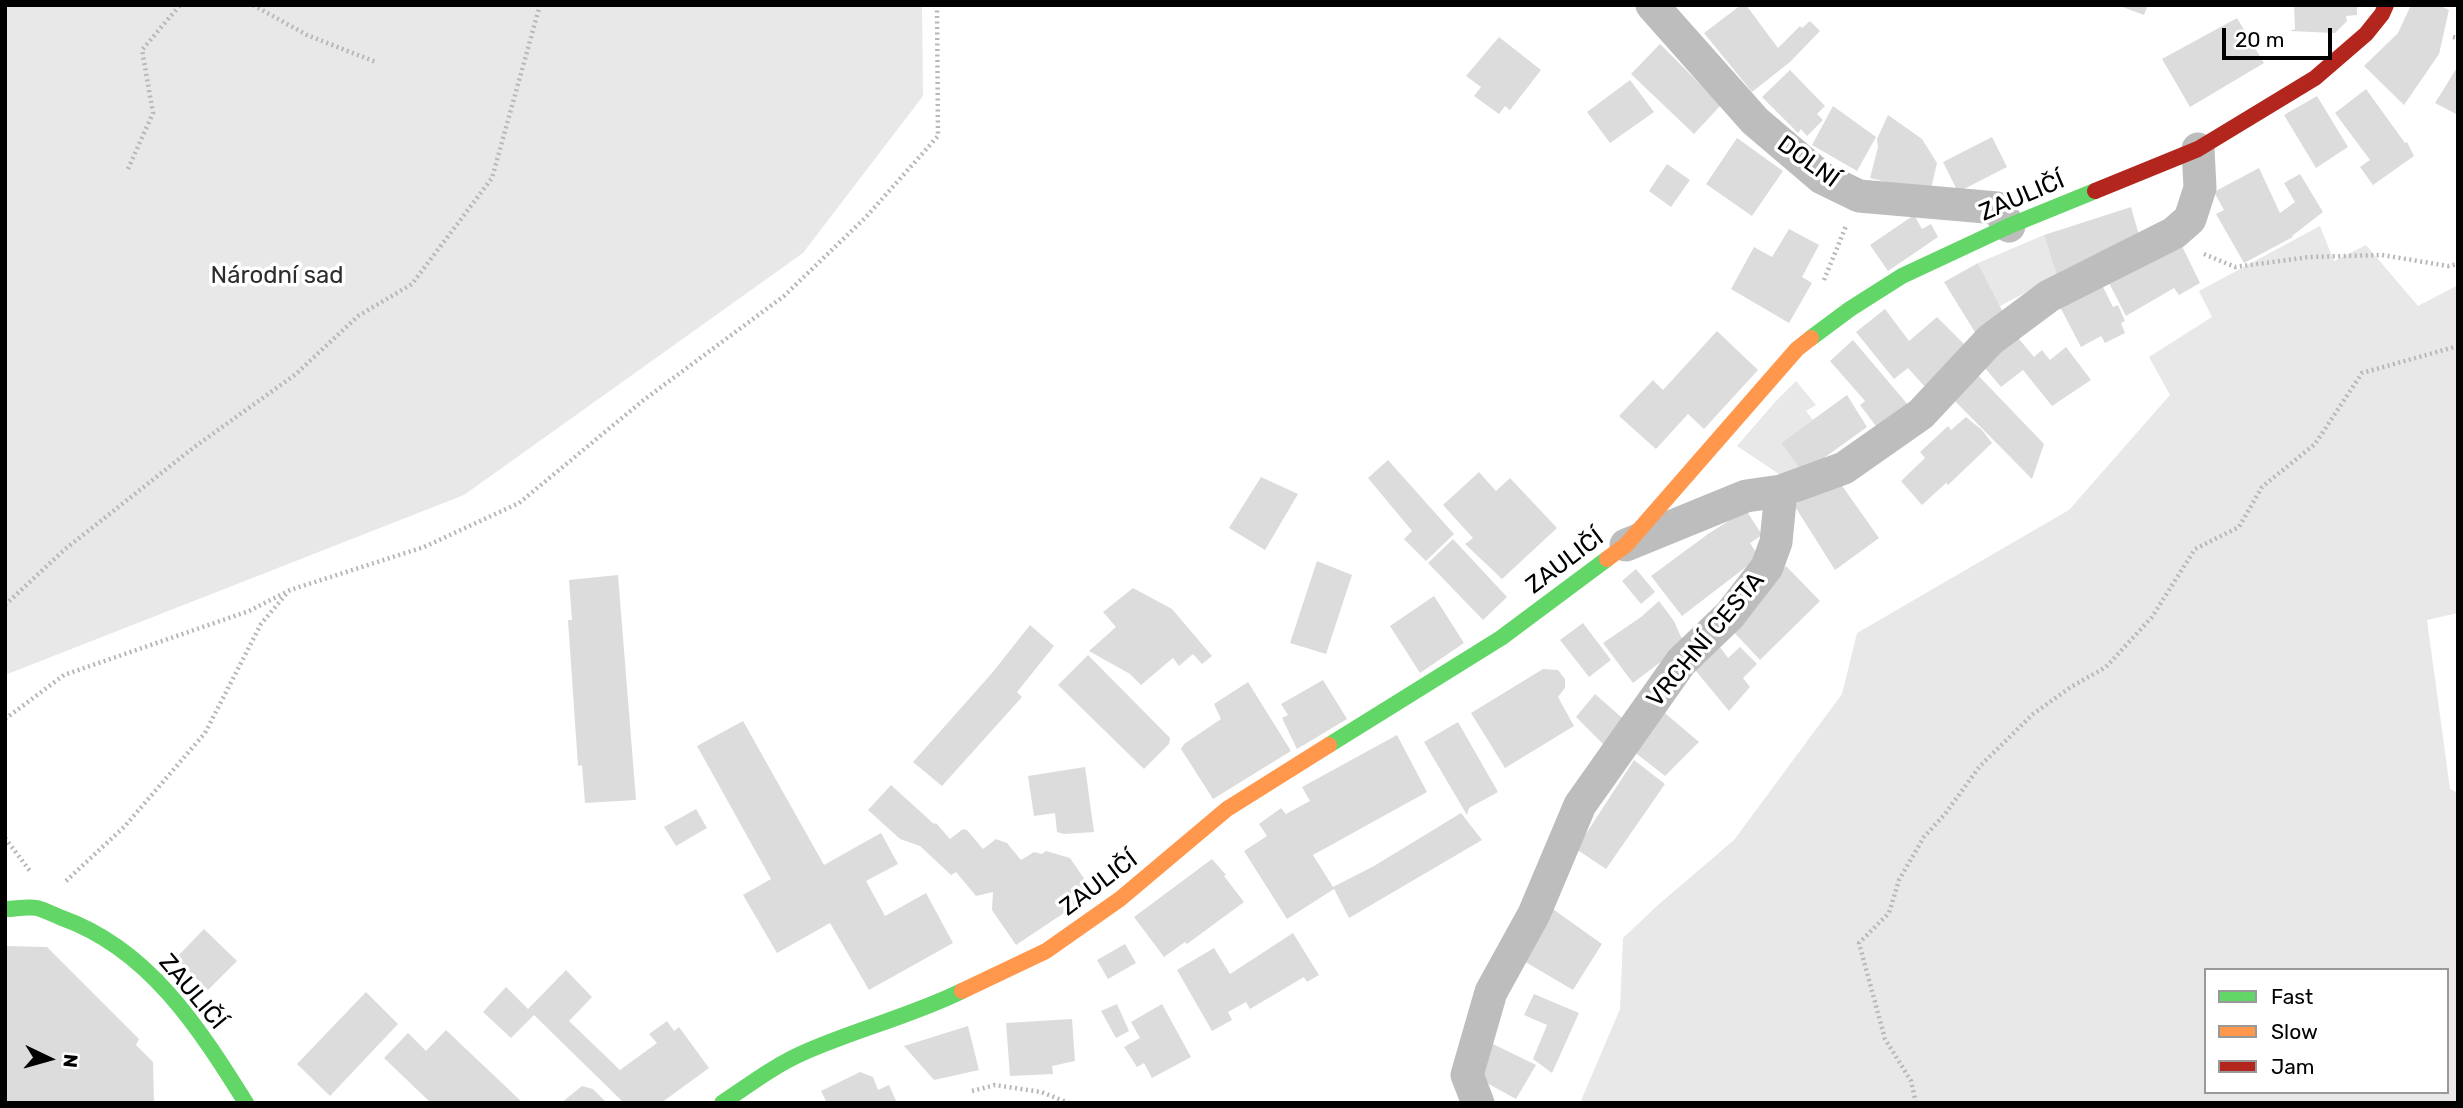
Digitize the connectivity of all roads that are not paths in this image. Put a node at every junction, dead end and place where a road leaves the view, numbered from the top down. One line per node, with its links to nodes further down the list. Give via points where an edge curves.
1 (1653, 5): 4 (street, DOLNÍ, via 1755,121 1822,178 1859,197 1997,208)
2 (2386, 5): 3 (street, ZAULIČÍ, via 2366,34 2315,78)
3 (2197, 149): 4 (street, ZAULIČÍ); 5 (street, via 2200,187 2190,219 2174,233 2049,296 1990,340 1922,414 1843,468)
4 (2009, 226): 6 (street, ZAULIČÍ, via 1902,276 1797,349)
5 (1781, 491): 6 (street, via 1746,496); 10 (street, VRCHNÍ CESTA, via 1776,542 1767,566 1730,615 1681,662 1580,805 1534,914 1491,992 1467,1075)
6 (1626, 545): 9 (street, ZAULIČÍ, via 1501,638 1227,809 1120,899 1046,951 938,1003 805,1052)
7 (5, 909): 8 (street, ZAULIČÍ, via 36,908 85,926 118,946 159,981 217,1056)
8 (246, 1103)
9 (722, 1103)
10 (1478, 1103)

